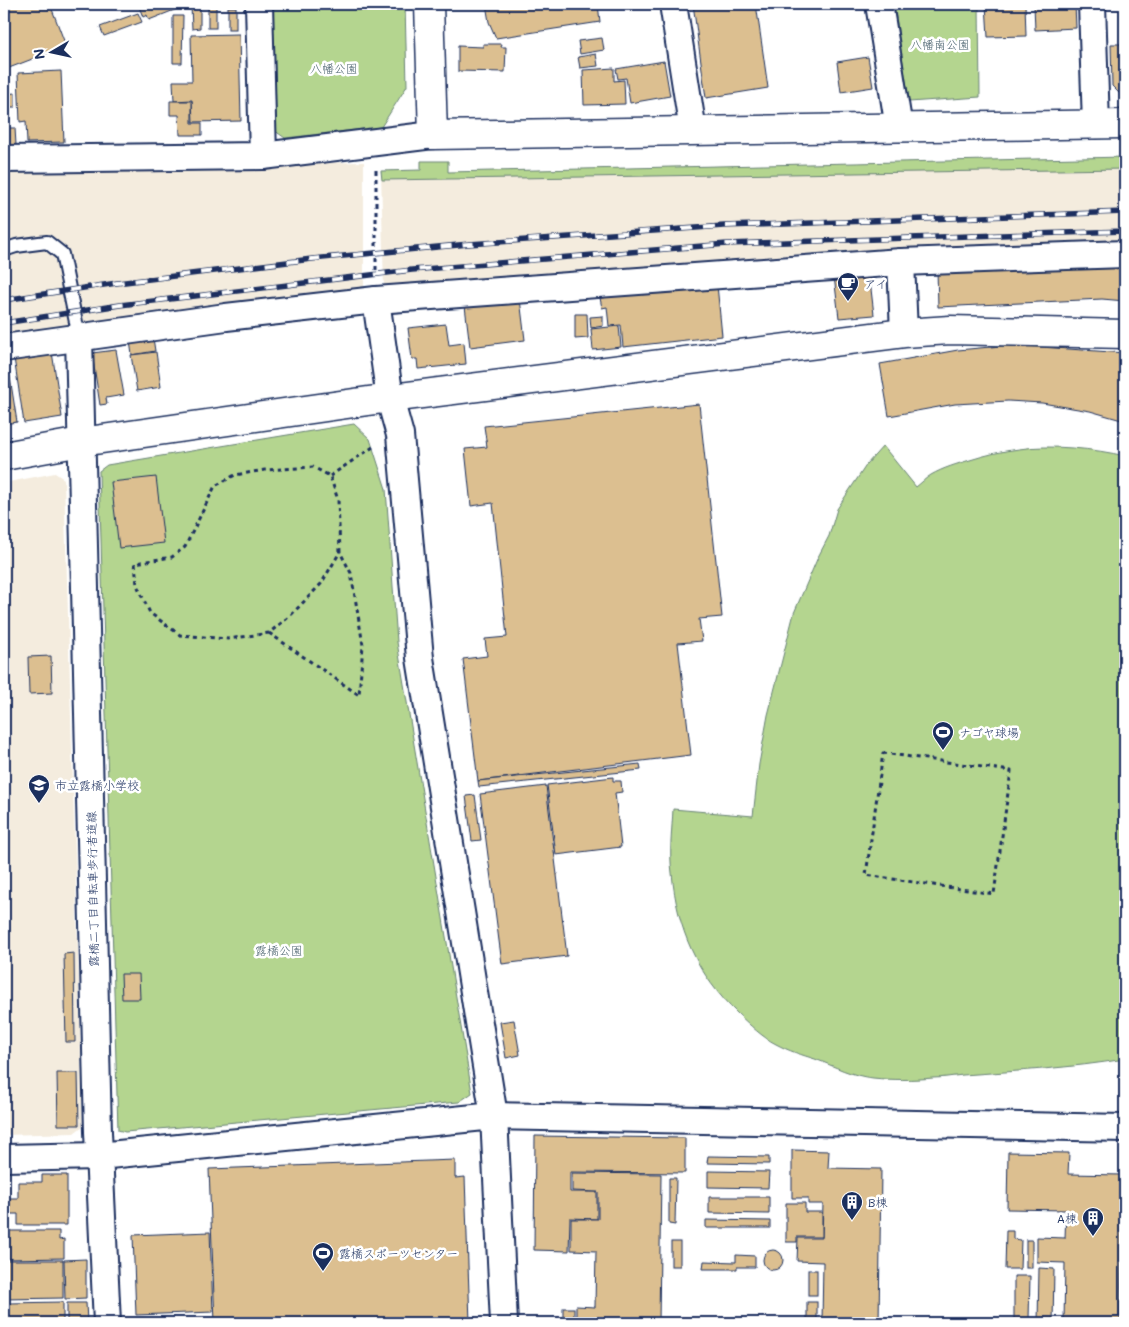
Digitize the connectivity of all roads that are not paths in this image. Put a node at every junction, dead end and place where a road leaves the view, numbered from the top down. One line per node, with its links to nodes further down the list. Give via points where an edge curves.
1 (258, 4): 11 (street)
2 (429, 4): 10 (street)
3 (673, 4): 9 (street)
4 (879, 4): 8 (street)
5 (1092, 4): 7 (street)
6 (1125, 124): 7 (street)
7 (1096, 125): 8 (street)
8 (899, 128): 9 (street)
9 (693, 131): 10 (street)
10 (433, 135): 11 (street)
11 (263, 156): 12 (street)
12 (4, 159)
13 (4, 250): 19 (lane, via 47,242 62,254)
14 (1125, 254): 15 (street)
15 (901, 262): 16 (street); 17 (street)
16 (376, 300): 19 (street); 21 (street)
17 (904, 333): 18 (street, via 950,330); 21 (street)
18 (1125, 334)
19 (79, 337): 20 (street); 22 (street, 露橋二丁目自転車歩行者道線)
20 (4, 348)
21 (390, 399): 22 (street); 24 (street, via 400,435 420,658)
22 (82, 442): 23 (street); 26 (street, 露橋二丁目自転車歩行者道線)
23 (4, 456)
24 (494, 1116): 25 (street); 26 (street); 29 (street)
25 (1125, 1128)
26 (99, 1156): 27 (street); 28 (street, 露橋二丁目自転車歩行者道線)
27 (4, 1158)
28 (107, 1323)
29 (504, 1323)

